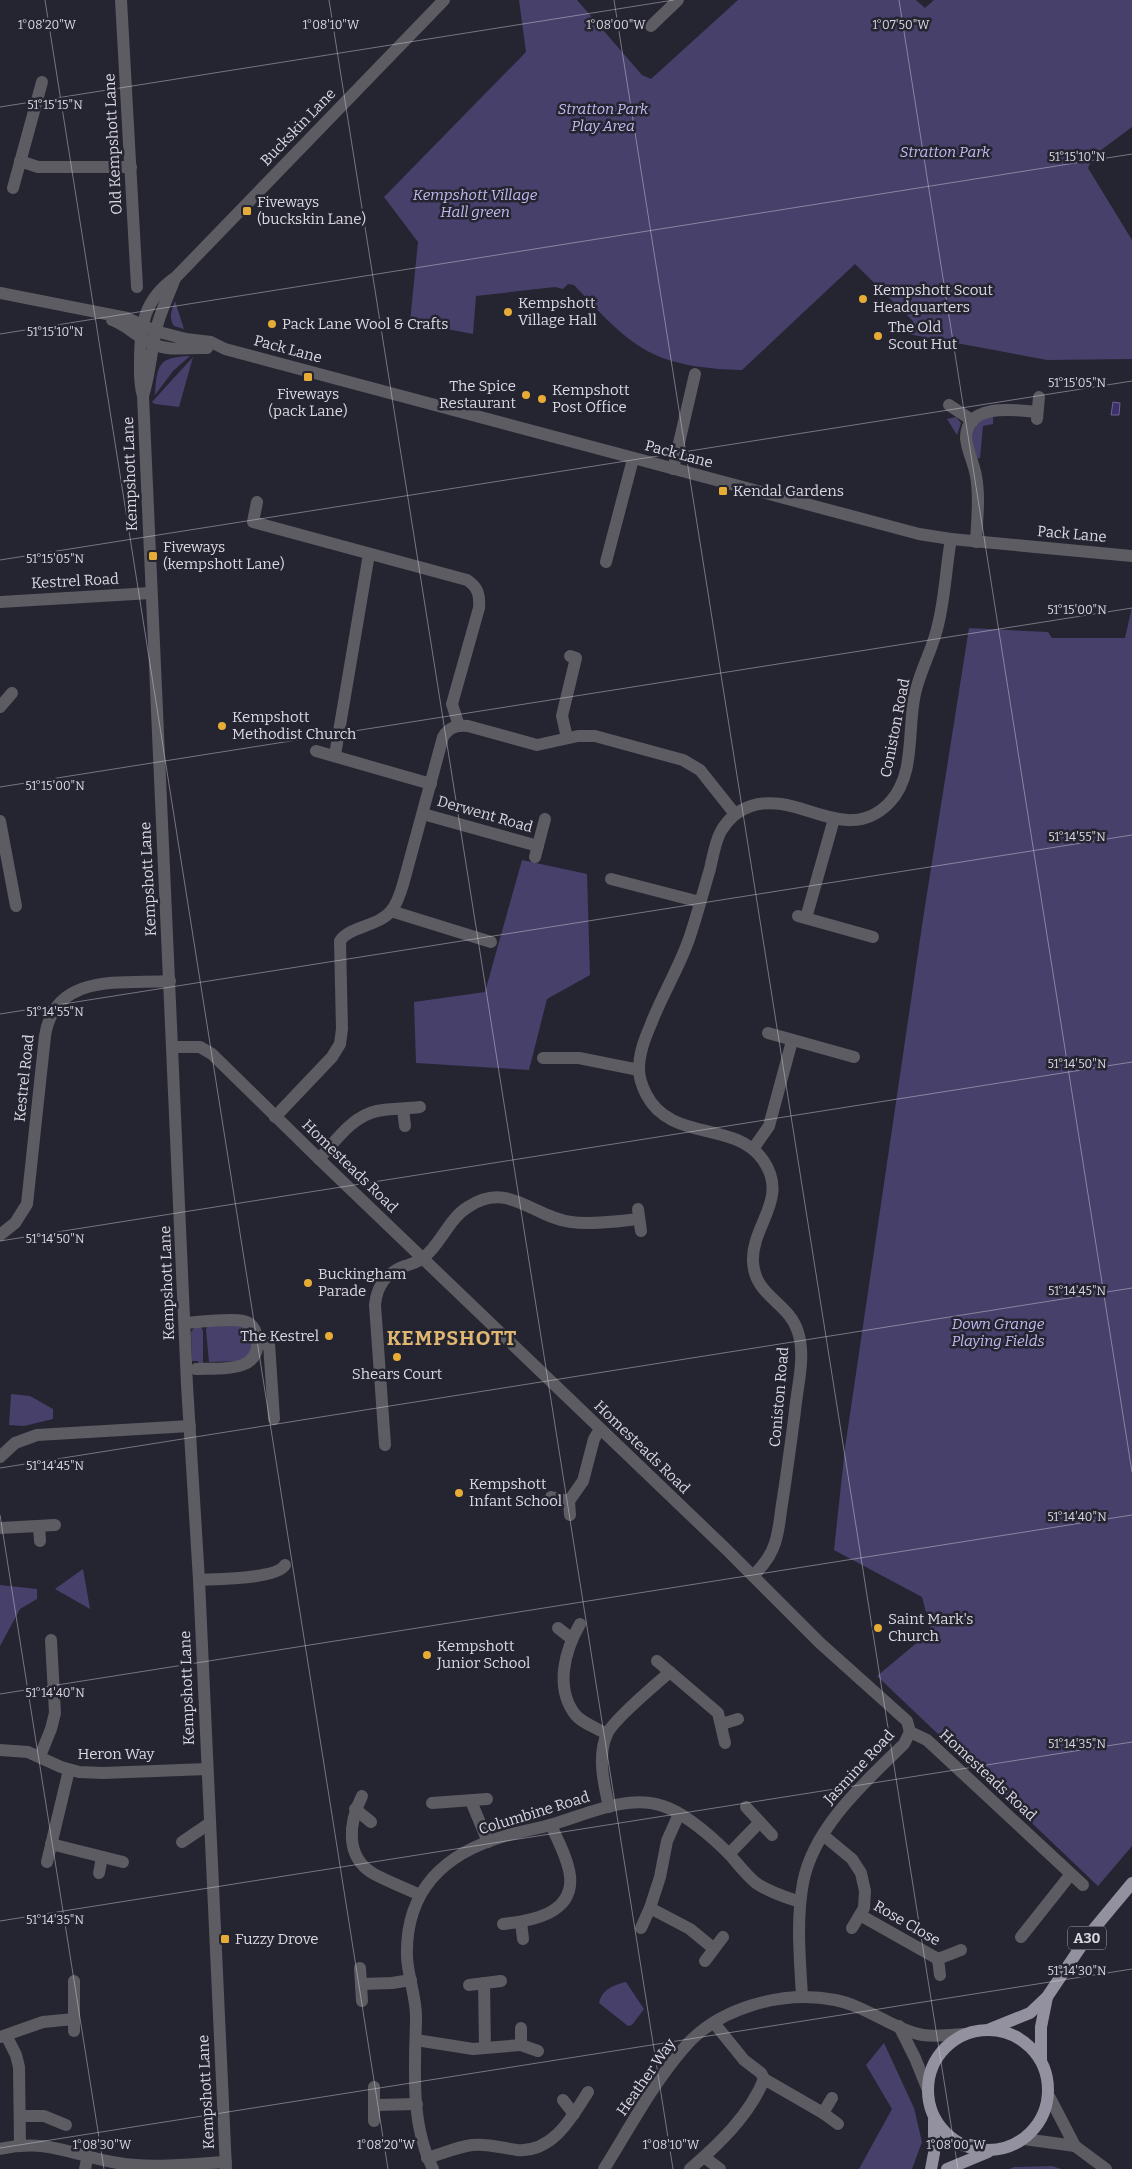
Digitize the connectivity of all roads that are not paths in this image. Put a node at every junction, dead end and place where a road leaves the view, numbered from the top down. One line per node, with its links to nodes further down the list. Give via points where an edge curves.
1 (121, 0): 7 (street, Old Kempshott Lane)
2 (444, 0): 9 (street, Buckskin Lane)
3 (678, 0): 4 (street)
4 (651, 26)
5 (42, 82): 6 (street)
6 (20, 161): 7 (street, via 38,167); 8 (street)
7 (131, 167): 10 (street, Old Kempshott Lane)
8 (13, 188)
9 (176, 277): 12 (street, Buckskin Lane); 13 (street, Buckskin Lane, via 151,302 144,315)
10 (136, 287)
11 (0, 293): 13 (street, Pack Lane, via 96,312)
12 (155, 331): 13 (street, Pack Lane); 14 (street, Buckskin Lane); 15 (street, Pack Lane, via 211,342)
13 (141, 332): 14 (street, Pack Lane); 17 (street, Kempshott Lane, via 139,380)
14 (154, 345): 15 (street, Pack Lane, via 171,349); 17 (street, Kempshott Lane)
15 (224, 349): 21 (street, Pack Lane)
16 (695, 374): 22 (street)
17 (143, 396): 29 (street, Kempshott Lane)
18 (1039, 397): 20 (street, via 1037,416 1001,409)
19 (949, 406): 20 (street)
20 (973, 421): 25 (street, via 966,438 977,483)
21 (633, 459): 22 (street, Pack Lane); 28 (street)
22 (673, 470): 24 (street, Pack Lane, via 894,528)
23 (257, 502): 26 (street, via 253,522)
24 (951, 539): 25 (street, Pack Lane); 40 (street, Coniston Road, via 939,624 915,692 905,775 887,806 858,820)
25 (976, 542): 27 (street, Pack Lane)
26 (369, 554): 32 (street, via 466,580 478,590 479,608 452,704); 35 (street)
27 (1132, 556)
28 (606, 562)
29 (151, 593): 30 (street, Kestrel Road); 48 (street, Kempshott Lane)
30 (0, 602)
31 (570, 656): 33 (street, via 576,658 562,716)
32 (459, 726): 33 (street, via 537,745); 36 (street, Derwent Road, via 448,730 443,737)
33 (567, 738): 38 (street, via 595,736 690,763 700,770)
34 (316, 751): 35 (street)
35 (335, 755): 36 (street)
36 (431, 784): 37 (street, Derwent Road)
37 (423, 814): 39 (street, Derwent Road, via 537,852); 45 (street, Derwent Road, via 404,881)
38 (735, 814): 40 (street, Coniston Road, via 753,805 772,803); 43 (street, Coniston Road, via 720,834)
39 (545, 819)
40 (834, 819): 46 (street, via 802,917)
41 (0, 821): 44 (street)
42 (611, 878): 43 (street)
43 (700, 902): 54 (street, Coniston Road, via 689,940 646,1035)
44 (16, 908)
45 (391, 912): 47 (street); 57 (street, via 341,939 340,1044 332,1057)
46 (873, 937)
47 (491, 941)
48 (170, 981): 51 (street, Kempshott Lane); 62 (street, Kestrel Road, via 88,986 68,996 53,1012 45,1036 27,1204 15,1224)
49 (768, 1033): 50 (street)
50 (792, 1041): 52 (street); 59 (street, via 769,1126)
51 (172, 1048): 57 (street, Homesteads Road, via 200,1047 207,1050); 64 (street, Kempshott Lane)
52 (845, 1058)
53 (549, 1062): 54 (street, via 579,1058)
54 (639, 1070): 59 (street, Coniston Road, via 647,1096 663,1116 687,1127 740,1141)
55 (420, 1107): 56 (street)
56 (403, 1109): 58 (street); 60 (street, via 378,1111 358,1119)
57 (275, 1117): 60 (street, Homesteads Road)
58 (405, 1126)
59 (753, 1149): 80 (street, Coniston Road, via 768,1168 773,1192 754,1250 754,1269 762,1288 786,1310 795,1324 801,1352 778,1532 770,1554)
60 (319, 1159): 63 (street, Homesteads Road)
61 (640, 1220): 63 (street, via 572,1222 549,1216 511,1198 486,1198 459,1213)
62 (0, 1235)
63 (423, 1258): 69 (street, Homesteads Road); 70 (street, via 394,1272 378,1288 375,1305)
64 (185, 1323): 65 (street, via 246,1322 254,1329); 68 (street, Kempshott Lane)
65 (257, 1344): 66 (street, via 254,1359 244,1366); 67 (street, via 269,1343)
66 (196, 1370)
67 (274, 1419)
68 (190, 1426): 71 (street, via 37,1434 14,1444); 81 (street, Kempshott Lane)
69 (600, 1429): 73 (street, via 594,1439 583,1481); 80 (street, Homesteads Road)
70 (385, 1445)
71 (0, 1457)
72 (551, 1497): 73 (street)
73 (569, 1501): 74 (street)
74 (570, 1515)
75 (55, 1525): 76 (street)
76 (39, 1526): 77 (street); 78 (street)
77 (0, 1528)
78 (40, 1541)
79 (285, 1565): 81 (street, via 270,1575)
80 (753, 1576): 90 (street, Homesteads Road, via 820,1643 907,1721)
81 (199, 1580): 95 (street, Kempshott Lane)
82 (580, 1624): 84 (street)
83 (558, 1628): 84 (street)
84 (572, 1638): 91 (street, via 564,1678 570,1704 575,1714)
85 (51, 1640): 94 (street, via 54,1718)
86 (657, 1661): 87 (street)
87 (670, 1672): 89 (street, via 718,1713); 91 (street)
88 (738, 1719): 89 (street)
89 (722, 1724): 92 (street)
90 (910, 1732): 110 (street, Jasmine Road, via 904,1744 838,1811); 119 (street, Homesteads Road, via 927,1740)
91 (607, 1734): 101 (street, via 603,1755)
92 (725, 1743)
93 (0, 1750): 94 (street, Heron Way, via 21,1750)
94 (40, 1756): 96 (street, Heron Way)
95 (207, 1769): 96 (street, Heron Way, via 104,1773); 107 (street, Kempshott Lane)
96 (69, 1770): 113 (street)
97 (362, 1796): 103 (street)
98 (487, 1799): 99 (street)
99 (471, 1801): 100 (street); 112 (street)
100 (432, 1803)
101 (609, 1807): 104 (street, Columbine Road, via 630,1802 647,1803 664,1806); 108 (street, Columbine Road)
102 (746, 1808): 106 (street)
103 (355, 1809): 105 (street); 122 (street, via 350,1829 359,1860 372,1873)
104 (679, 1814): 114 (street, Columbine Road); 124 (street, via 667,1841)
105 (371, 1822)
106 (760, 1822): 109 (street); 114 (street)
107 (210, 1823): 111 (street); 183 (street, Kempshott Lane)
108 (551, 1825): 112 (street, Columbine Road); 126 (street, via 570,1877 569,1890 564,1901 548,1915)
109 (772, 1835)
110 (823, 1835): 123 (street, Jasmine Road, via 810,1859); 125 (street, Rose Close, via 852,1859 860,1873 865,1891)
111 (182, 1842)
112 (488, 1842): 122 (street, Columbine Road, via 449,1862 432,1877)
113 (51, 1844): 115 (street); 116 (street)
114 (729, 1854): 123 (street, Columbine Road, via 755,1882 775,1894)
115 (102, 1857): 117 (street); 118 (street)
116 (47, 1862)
117 (123, 1862)
118 (99, 1873)
119 (1071, 1874): 121 (street, Homesteads Road); 131 (street)
120 (1132, 1883): 146 (main road, A30, via 1088,1936)
121 (1083, 1885)
122 (420, 1895): 139 (street, Columbine Road, via 408,1935)
123 (800, 1902): 145 (street, Jasmine Road)
124 (650, 1908): 128 (street); 133 (street, via 690,1928)
125 (860, 1915): 129 (street, Rose Close); 135 (street, Rose Close)
126 (521, 1922): 127 (street); 132 (street)
127 (503, 1924)
128 (641, 1928)
129 (852, 1928)
130 (724, 1937): 133 (street)
131 (1021, 1937)
132 (523, 1939)
133 (713, 1948): 136 (street)
134 (961, 1950): 135 (street, Rose Close)
135 (938, 1960): 138 (street, Rose Close)
136 (706, 1961)
137 (360, 1968): 143 (street)
138 (940, 1975)
139 (411, 1980): 143 (street); 154 (street, Columbine Road)
140 (500, 1980): 142 (street)
141 (74, 1981): 153 (street, via 74,2025 43,2022)
142 (484, 1983): 144 (street); 156 (street)
143 (361, 1984): 147 (street)
144 (468, 1985)
145 (802, 1997): 148 (street, Heather Way, via 764,2000 736,2010); 149 (street, Heather Way, via 835,2000 865,2008)
146 (1047, 1997): 151 (main road, A30, via 1030,2013); 158 (main road, A30, via 1040,2028)
147 (362, 2001)
148 (714, 2023): 159 (street); 185 (street, Heather Way, via 683,2048)
149 (898, 2026): 152 (street, Heather Way, via 921,2034); 161 (street, via 916,2058)
150 (521, 2028): 155 (street)
151 (990, 2029): 152 (main road, A30); 158 (main road, A30, via 1020,2038)
152 (964, 2034): 161 (main road, A30, via 952,2040 937,2056)
153 (3, 2036): 170 (street, via 16,2054 19,2067)
154 (416, 2040): 156 (street, via 473,2050); 166 (street, Columbine Road)
155 (522, 2046): 156 (street); 157 (street)
156 (485, 2048)
157 (538, 2050)
158 (1041, 2061): 164 (main road, A30, via 1050,2085)
159 (764, 2080): 168 (street); 181 (street, via 726,2136)
160 (374, 2088): 167 (street)
161 (928, 2090): 171 (main road, A30)
162 (588, 2092): 169 (street)
163 (832, 2098): 168 (street)
164 (1050, 2098): 175 (main road, via 1034,2128); 177 (street)
165 (562, 2100): 169 (street)
166 (417, 2104): 167 (street); 182 (street, Columbine Road)
167 (375, 2105): 172 (street)
168 (823, 2113): 173 (street)
169 (574, 2114): 182 (street, via 557,2135 532,2149 472,2145)
170 (20, 2116): 174 (street, via 38,2115 49,2124); 176 (street)
171 (934, 2120): 179 (main road, A30, via 958,2144); 188 (main road, A30)
172 (374, 2121)
173 (838, 2124)
174 (66, 2125)
175 (1024, 2139): 177 (street); 179 (main road, A30)
176 (20, 2145): 178 (street); 180 (street, via 52,2146)
177 (1075, 2146): 190 (street)
178 (0, 2149)
179 (995, 2149): 189 (main road, A30)
180 (88, 2155): 183 (street, via 116,2163 147,2166); 184 (street)
181 (704, 2157): 186 (street); 187 (street)
182 (430, 2163)
183 (226, 2165)
184 (85, 2169)
185 (604, 2169)
186 (690, 2169)
187 (720, 2169)
188 (931, 2169)
189 (947, 2169)
190 (1106, 2169)

